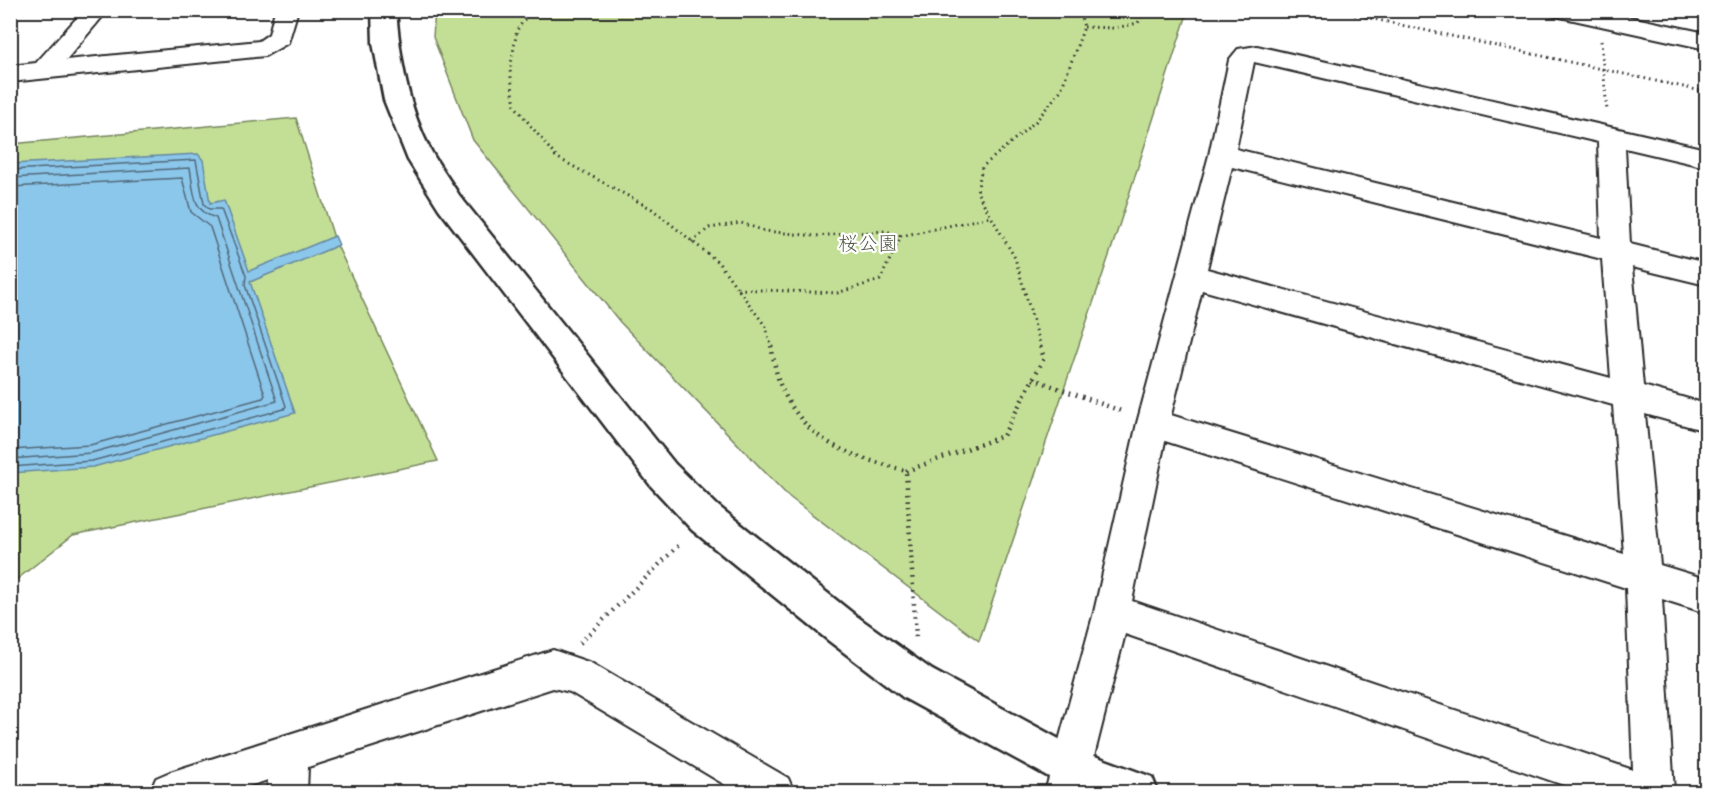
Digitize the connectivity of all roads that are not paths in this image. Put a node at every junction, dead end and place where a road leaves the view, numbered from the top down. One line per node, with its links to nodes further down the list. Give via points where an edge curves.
1 (97, 10): 7 (street)
2 (287, 10): 7 (street, via 280,38 265,48)
3 (384, 10): 22 (street, via 391,72 406,128 448,202 663,475 705,518 842,628 918,684)
4 (1560, 10): 5 (street)
5 (1600, 15): 6 (street)
6 (1707, 41)
7 (44, 70): 8 (street)
8 (10, 74)
9 (1611, 136): 10 (street, via 1257,54 1241,60); 11 (street); 12 (street)
10 (1222, 155): 12 (street); 14 (street)
11 (1707, 158)
12 (1616, 252): 13 (street); 15 (street)
13 (1707, 274)
14 (1190, 276): 15 (street); 17 (street)
15 (1628, 395): 16 (street); 18 (street)
16 (1707, 417)
17 (1153, 423): 18 (street); 20 (street)
18 (1643, 576): 19 (street); 28 (street)
19 (1707, 596)
20 (1112, 612): 22 (street); 27 (street)
21 (290, 752): 23 (street); 24 (street); 25 (street, via 553,669 578,676)
22 (1068, 780): 26 (street)
23 (170, 792)
24 (287, 792)
25 (774, 792)
26 (1137, 792)
27 (1640, 792)
28 (1654, 792)

